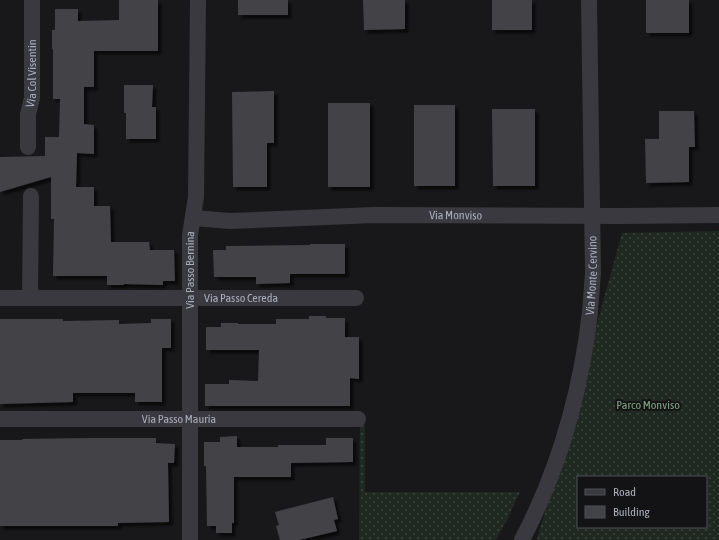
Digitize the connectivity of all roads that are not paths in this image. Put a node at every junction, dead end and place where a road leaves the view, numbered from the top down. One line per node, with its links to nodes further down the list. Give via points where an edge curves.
1 (32, 0): 4 (street, Via Col Visentin, via 32,98 28,114)
2 (198, 0): 8 (street, Via Passo Bernina, via 196,197)
3 (589, 0): 7 (street, Via Monte Cervino)
4 (28, 147)
5 (31, 196): 11 (street)
6 (719, 214): 7 (street, Via Monviso)
7 (592, 216): 8 (street, Via Monviso, via 374,215 230,221); 17 (street, Via Monte Cervino, via 593,273 590,313 576,394 551,478)
8 (193, 218): 9 (street, Via Passo Bernina, via 190,235)
9 (190, 297): 11 (street, Via Passo Cereda); 12 (street, Via Passo Cereda); 14 (street, Via Passo Bernina)
10 (0, 298): 11 (street, Via Passo Cereda)
11 (30, 298)
12 (356, 298)
13 (0, 419): 14 (street, Via Passo Mauria)
14 (190, 419): 15 (street, Via Passo Mauria); 16 (street, Via Passo Bernina)
15 (358, 419)
16 (190, 540)
17 (522, 540)

